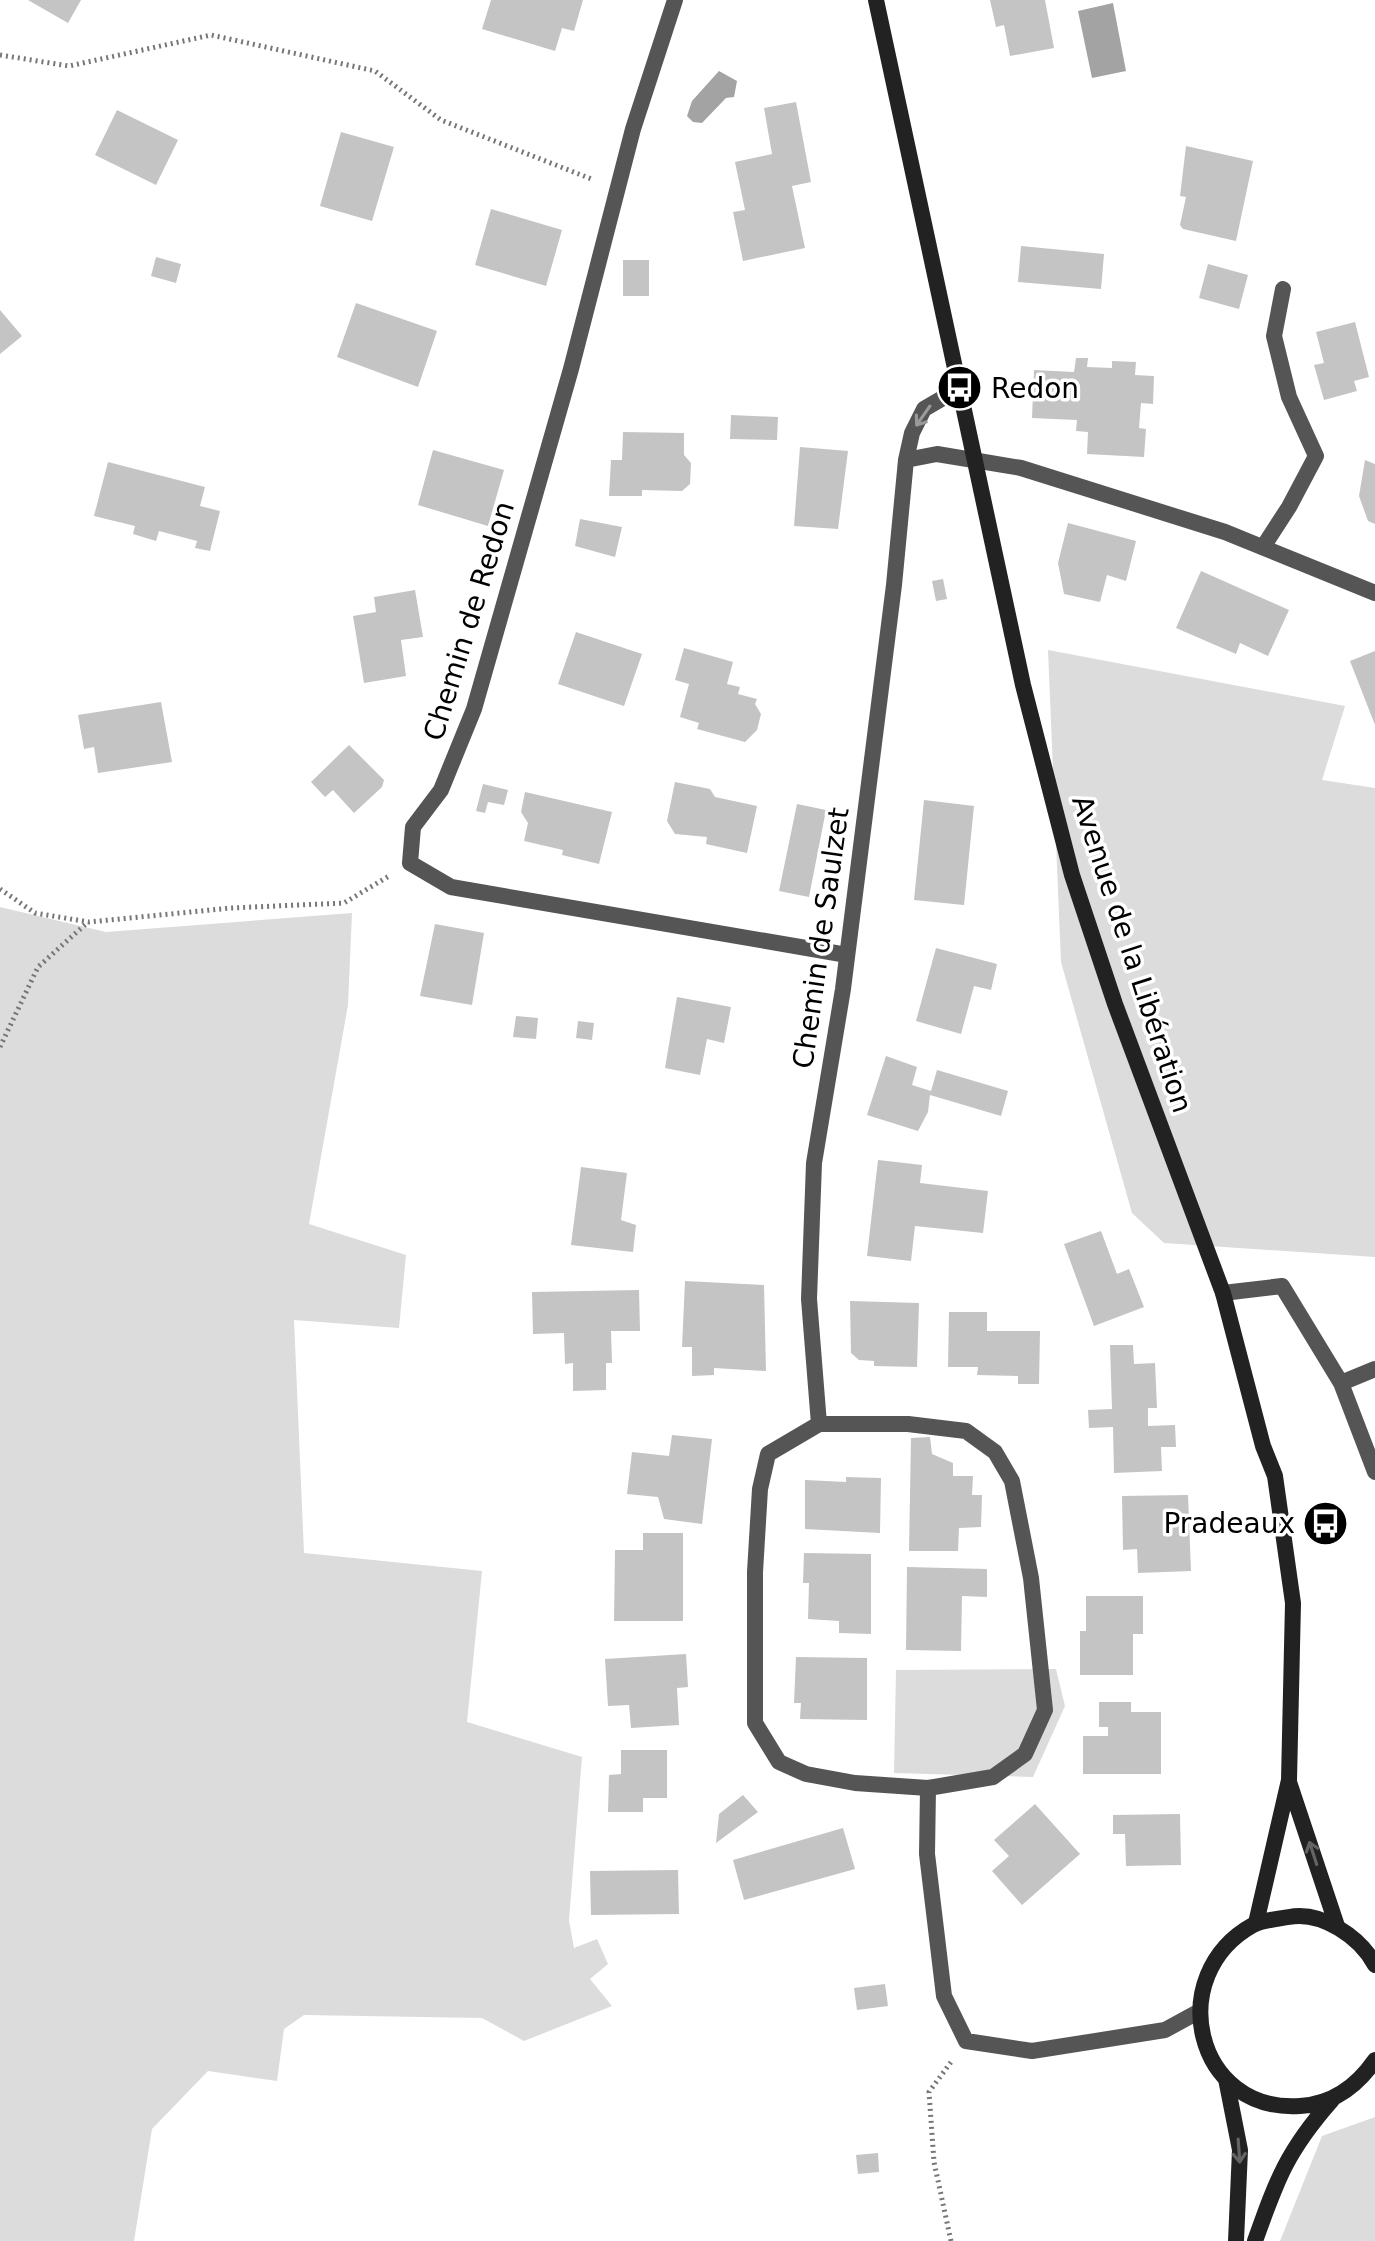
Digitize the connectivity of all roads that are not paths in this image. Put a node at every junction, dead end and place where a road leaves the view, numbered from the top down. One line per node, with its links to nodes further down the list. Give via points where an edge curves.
1 (675, 0): 9 (street, Chemin de Redon, via 617,189 474,709 441,790 413,827 410,863 451,887)
2 (876, 0): 4 (main road, Avenue de la Libération)
3 (1283, 289): 7 (street, via 1274,336 1289,397 1316,456)
4 (960, 388): 5 (street, Chemin de Saulzet, one-way to 5, via 924,409); 6 (main road, Avenue de la Libération)
5 (906, 460): 6 (street, via 937,454); 9 (street, Chemin de Saulzet)
6 (975, 461): 7 (street, via 1021,468); 10 (main road, Avenue de la Libération, via 1023,685 1072,875)
7 (1263, 547): 8 (street)
8 (1375, 593)
9 (847, 955): 13 (street, Chemin de Saulzet, via 814,1163 809,1299)
10 (1223, 1293): 12 (street, via 1282,1286); 15 (main road, Avenue de la Libération, via 1275,1476 1286,1547 1293,1603)
11 (1375, 1369): 12 (street)
12 (1341, 1383): 14 (street)
13 (819, 1424): 16 (street, via 768,1454 760,1489 755,1723 779,1762 806,1774); 16 (street, via 908,1424 966,1431 995,1452 1012,1481 1033,1592 1045,1710 1025,1754 993,1777)
14 (1375, 1472)
15 (1289, 1780): 17 (main road, Avenue de la Libération); 18 (main road, Avenue de la Libération, one-way to 15)
16 (928, 1788): 20 (street, via 927,1854 944,1996 966,2041 1032,2051 1165,2030)
17 (1256, 1923): 18 (main road, via 1297,1916); 20 (main road, via 1226,1944 1212,1965)
18 (1337, 1926): 19 (main road, via 1367,1950)
19 (1375, 1965)
20 (1198, 2012): 22 (main road, via 1205,2048)
21 (1375, 2060): 23 (main road)
22 (1226, 2079): 24 (main road, via 1266,2103 1312,2105); 25 (main road, one-way to 25, via 1240,2150)
23 (1368, 2079): 24 (main road)
24 (1334, 2098): 26 (main road, via 1279,2171)
25 (1236, 2241)
26 (1255, 2241)

